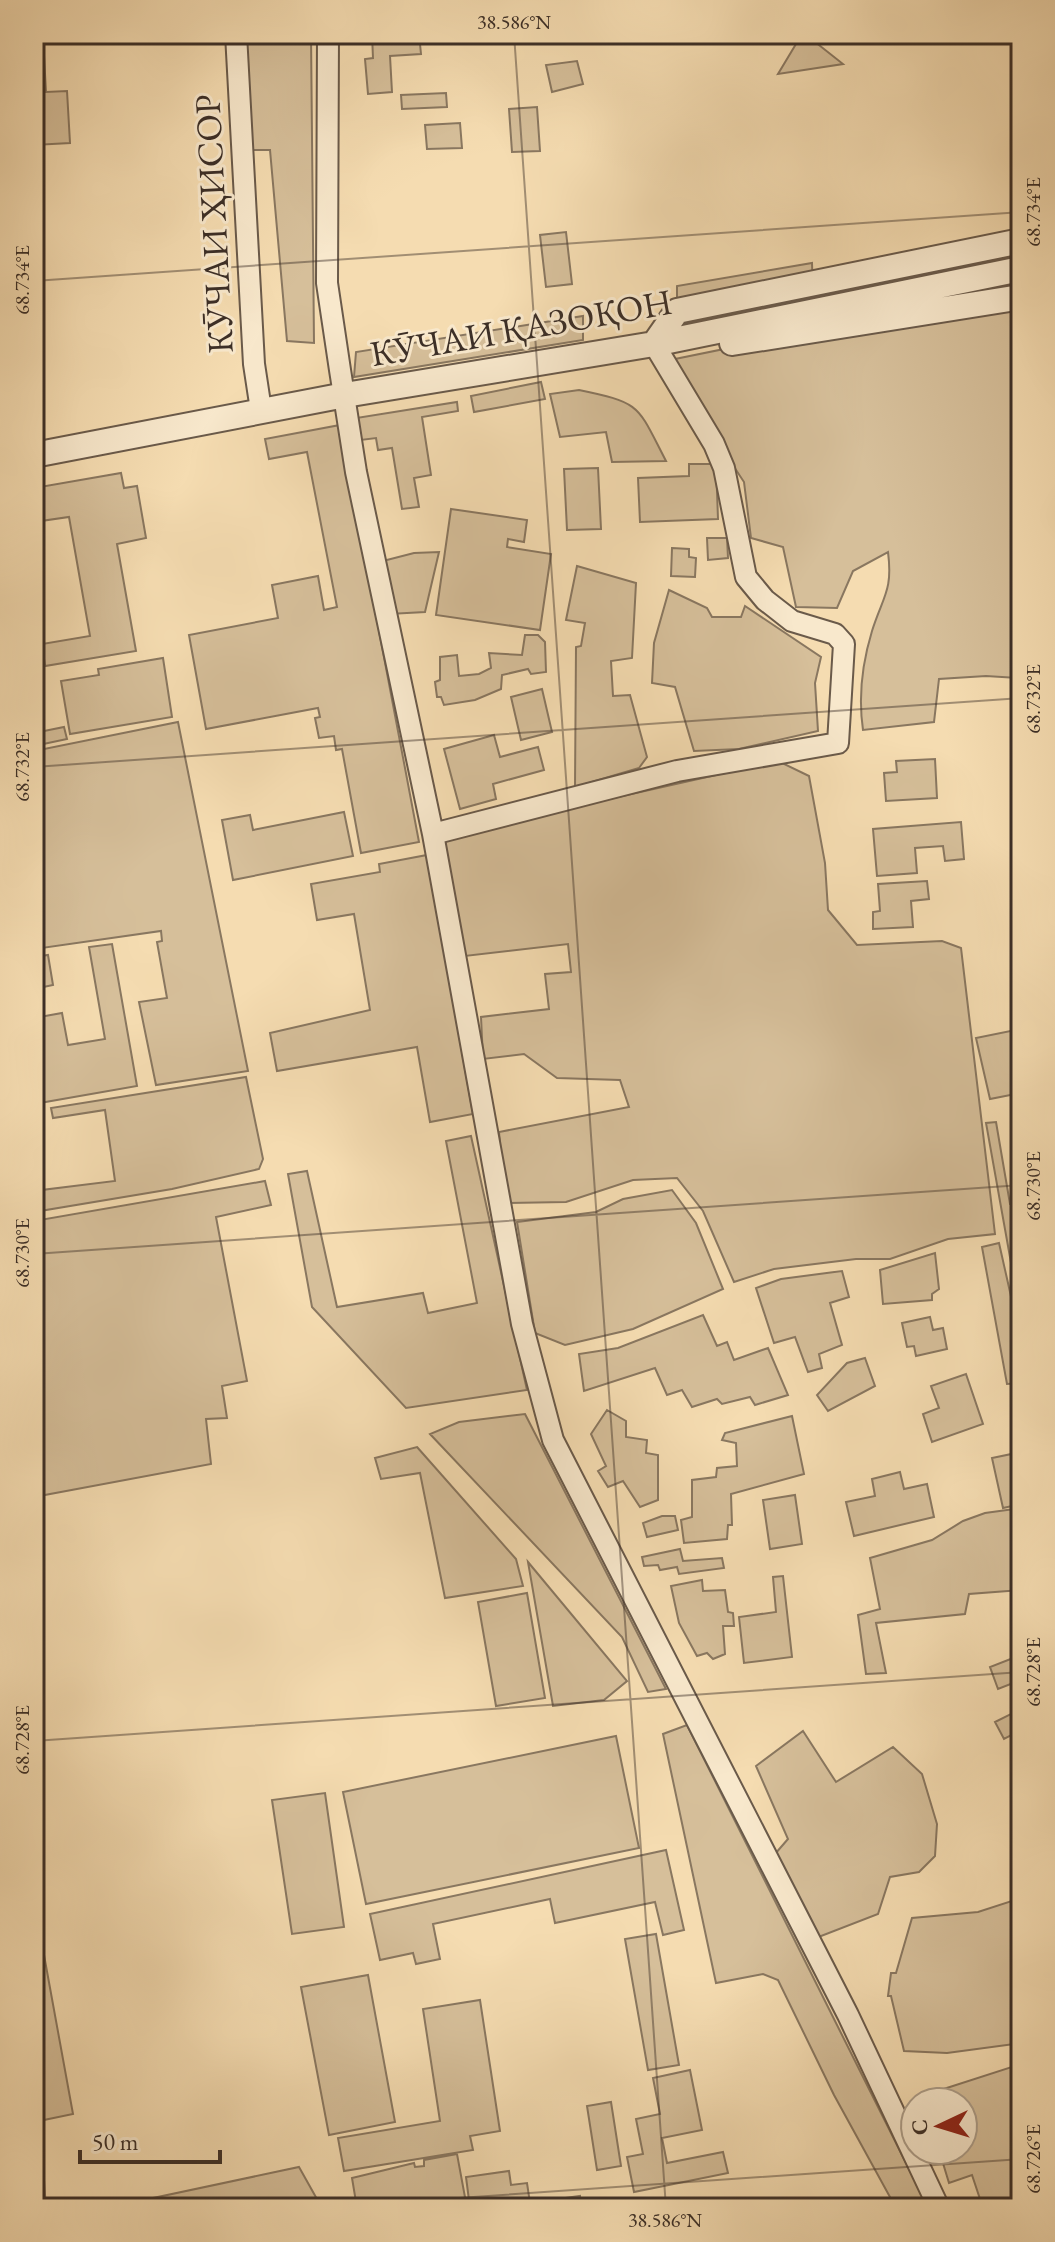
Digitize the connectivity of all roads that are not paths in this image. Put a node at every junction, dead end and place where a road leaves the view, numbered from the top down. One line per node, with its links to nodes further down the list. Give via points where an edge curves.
1 (236, 34): 8 (street, КӮЧАИ ҲИСОР)
2 (328, 34): 7 (street, via 327,283)
3 (1021, 241): 6 (street, via 677,311)
4 (1021, 269): 6 (street, КӮЧАИ ҚАЗОҚОН)
5 (1021, 297): 6 (street, via 710,346)
6 (654, 344): 7 (street, КӮЧАИ ҚАЗОҚОН); 10 (street, via 724,468 746,577 792,621 835,634 844,644 838,743 677,771)
7 (345, 395): 8 (street, КӮЧАИ ҚАЗОҚОН); 10 (street, via 356,472)
8 (261, 410): 9 (street, КӮЧАИ ҚАЗОҚОН)
9 (34, 455)
10 (433, 834): 11 (street, via 522,1324 553,1440 848,2015)
11 (939, 2208)

